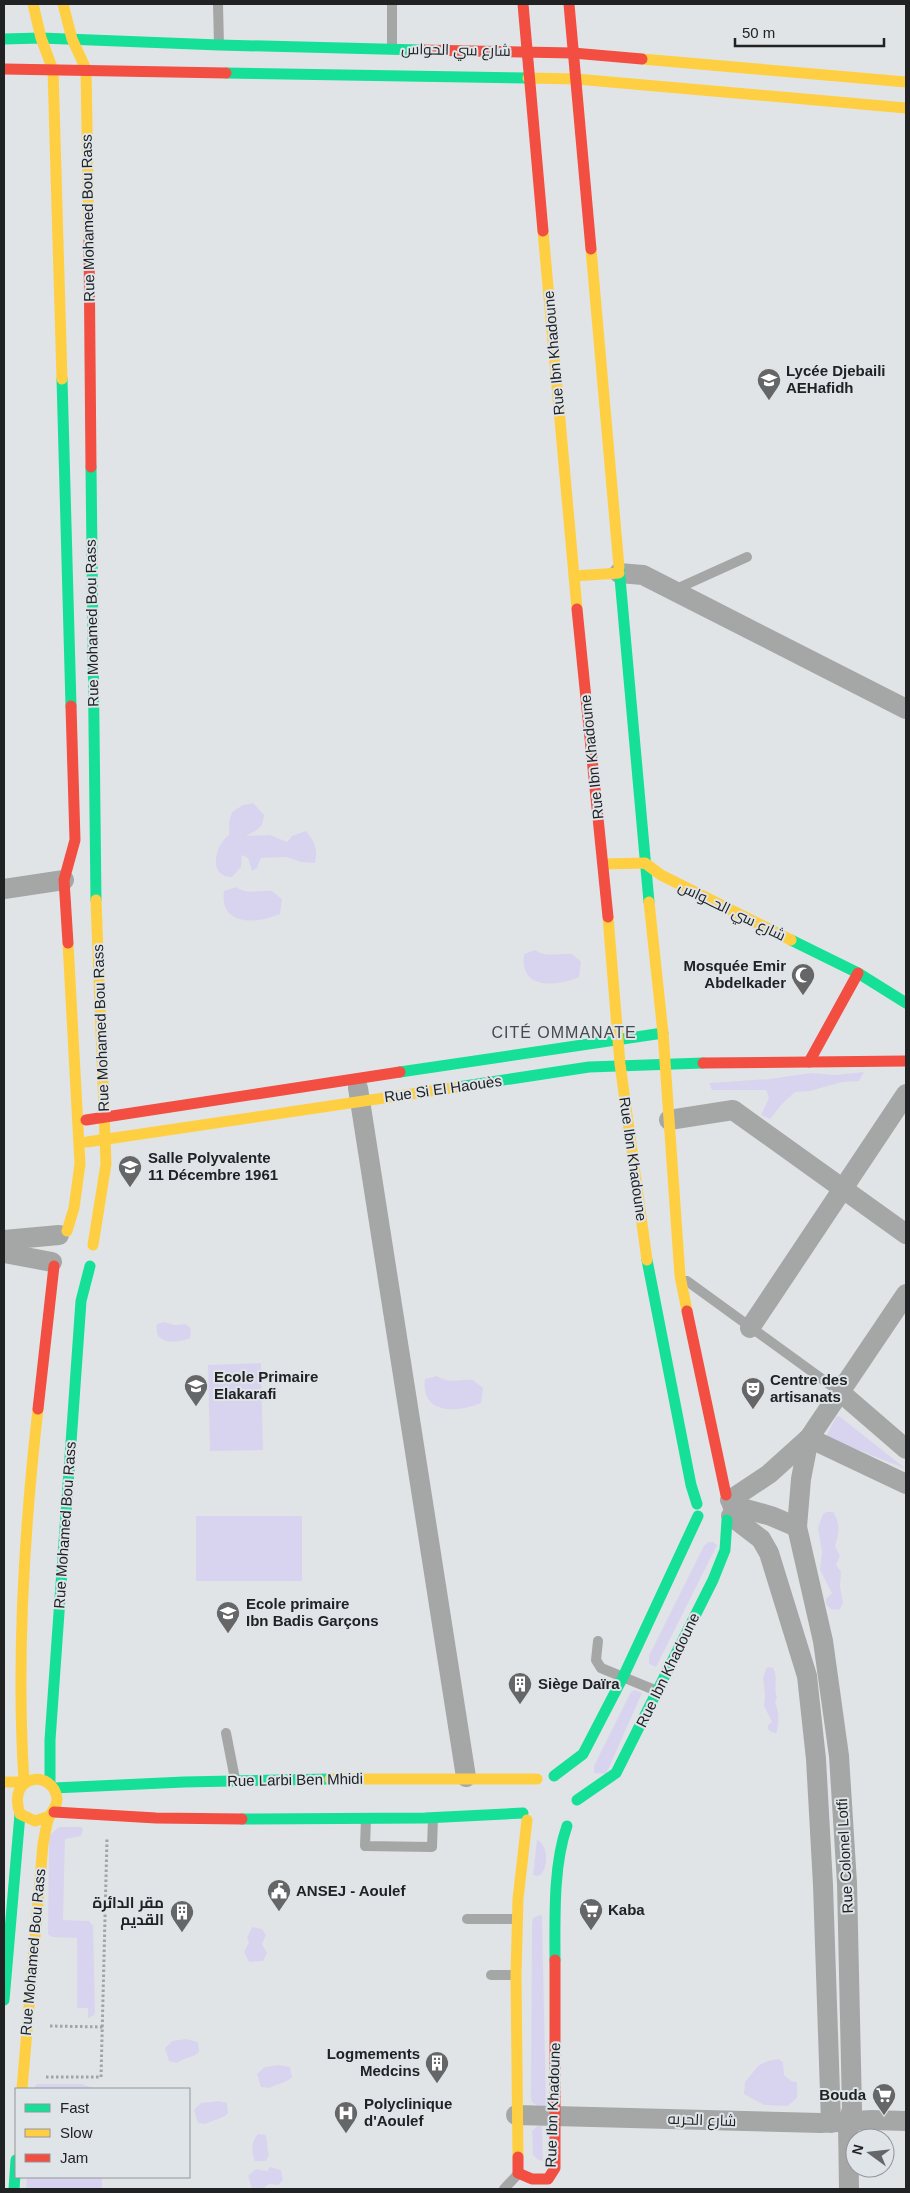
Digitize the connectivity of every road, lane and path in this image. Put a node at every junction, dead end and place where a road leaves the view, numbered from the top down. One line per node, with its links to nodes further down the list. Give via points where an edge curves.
1 (33, 4): 7 (street, Rue Mohamed Bou Rass)
2 (63, 4): 9 (street, Rue Mohamed Bou Rass)
3 (218, 4): 10 (lane)
4 (392, 4): 11 (lane)
5 (524, 4): 12 (street, Rue Ibn Khadoune)
6 (569, 4): 13 (street, Rue Ibn Khadoune)
7 (41, 38): 8 (street, شارع سي الحواس); 9 (street, شارع سي الحواس); 16 (street, Rue Mohamed Bou Rass)
8 (4, 39)
9 (72, 39): 10 (street, شارع سي الحواس); 15 (street, Rue Mohamed Bou Rass)
10 (219, 45): 11 (street, شارع سي الحواس)
11 (392, 49): 12 (street, شارع سي الحواس)
12 (527, 52): 13 (street, شارع سي الحواس); 17 (street, Rue Ibn Khadoune)
13 (573, 54): 18 (street, Rue Ibn Khadoune); 19 (street, شارع سي الحواس)
14 (4, 69): 16 (street, شارع سي الحواس)
15 (86, 69): 16 (street, شارع سي الحواس); 17 (street, شارع سي الحواس); 28 (street, Rue Mohamed Bou Rass)
16 (53, 70): 28 (street, Rue Mohamed Bou Rass, via 75,840)
17 (529, 77): 18 (street, شارع سي الحواس); 23 (street, Rue Ibn Khadoune)
18 (576, 79): 20 (street, شارع سي الحواس); 22 (street, Rue Ibn Khadoune)
19 (906, 82)
20 (906, 108)
21 (748, 557): 24 (lane)
22 (619, 574): 23 (street); 24 (street, via 643,575); 26 (street, Rue Ibn Khadoune, via 638,827)
23 (574, 576): 27 (street, Rue Ibn Khadoune, via 604,828)
24 (674, 591): 25 (street)
25 (906, 710)
26 (645, 863): 27 (street); 30 (street, شارع سي الحــواس, via 661,876); 32 (street, Rue Ibn Khadoune)
27 (604, 864): 33 (street, Rue Ibn Khadoune)
28 (81, 879): 29 (street); 43 (street, Rue Mohamed Bou Rass); 45 (street, Rue Mohamed Bou Rass)
29 (4, 889)
30 (858, 973): 31 (street); 35 (street)
31 (906, 1004)
32 (663, 1033): 33 (street, Rue Si El Haouès); 36 (street, Rue Ibn Khadoune)
33 (618, 1039): 37 (street, Rue Ibn Khadoune); 38 (street, Rue Si El Haouès)
34 (906, 1061): 35 (street)
35 (809, 1062): 36 (street, Rue Si El Haouès)
36 (664, 1063): 37 (street, Rue Si El Haouès); 44 (street, Rue Ibn Khadoune)
37 (620, 1064): 40 (street, Rue Si El Haouès); 57 (street, Rue Ibn Khadoune)
38 (427, 1067): 39 (street, Rue Si El Haouès); 40 (street)
39 (356, 1078): 42 (street); 43 (street, Rue Si El Haouès)
40 (432, 1091): 42 (street, Rue Si El Haouès)
41 (906, 1094): 48 (street)
42 (360, 1102): 46 (street, Rue Si El Haouès); 74 (street)
43 (104, 1117): 45 (street, Rue Si El Haouès); 46 (street, Rue Mohamed Bou Rass)
44 (669, 1120): 48 (street, via 733,1110); 56 (street, Rue Ibn Khadoune)
45 (77, 1122): 47 (street, Rue Mohamed Bou Rass)
46 (105, 1140): 47 (street, Rue Si El Haouès); 52 (street, Rue Mohamed Bou Rass, via 106,1164)
47 (78, 1144): 49 (street, Rue Mohamed Bou Rass, via 80,1164)
48 (844, 1188): 50 (street); 59 (street)
49 (72, 1233): 51 (street); 52 (street); 55 (street, via 51,1248)
50 (906, 1234)
51 (4, 1240)
52 (93, 1245): 54 (street, via 94,1260)
53 (4, 1253): 55 (street)
54 (90, 1266): 55 (street, via 85,1272); 79 (street, Rue Mohamed Bou Rass, via 81,1301 57,1566 50,1740)
55 (61, 1270): 78 (street, via 31,1473 20,1738)
56 (680, 1276): 57 (street); 59 (lane); 64 (street, Rue Ibn Khadoune)
57 (650, 1282): 65 (street, Rue Ibn Khadoune)
58 (903, 1304): 60 (street, Rue Colonel Lotfi)
59 (750, 1328): 60 (lane)
60 (840, 1392): 61 (street, Rue Colonel Lotfi); 62 (street)
61 (809, 1438): 63 (street); 64 (street); 66 (street, Rue Colonel Lotfi)
62 (906, 1449)
63 (906, 1484)
64 (729, 1507): 65 (street, via 721,1492 709,1491 704,1494); 65 (street, via 723,1524 712,1526 702,1521); 66 (street, via 772,1516); 67 (street, Rue Colonel Lotfi); 68 (street, Rue Ibn Khadoune)
65 (698, 1510): 70 (street)
66 (797, 1527): 87 (street, Rue Colonel Lotfi, via 828,1670 839,1756)
67 (756, 1535): 68 (street, via 741,1535); 88 (street, Rue Colonel Lotfi, via 769,1553 807,1676)
68 (725, 1550): 71 (street, Rue Ibn Khadoune)
69 (598, 1641): 70 (lane, via 598,1665)
70 (623, 1677): 71 (lane); 73 (street, via 583,1754)
71 (658, 1692): 82 (street, Rue Ibn Khadoune, via 616,1773)
72 (226, 1733): 76 (lane)
73 (554, 1776): 75 (street); 82 (street, via 569,1784)
74 (466, 1778): 75 (street, Rue Larbi Ben Mhidi); 76 (street, Rue Larbi Ben Mhidi, via 280,1784)
75 (537, 1779): 85 (street, via 524,1794)
76 (236, 1780): 79 (street, Rue Larbi Ben Mhidi)
77 (4, 1782): 78 (street)
78 (24, 1782): 79 (street, via 37,1779); 80 (street, via 16,1794)
79 (52, 1786): 81 (street, via 57,1798)
80 (15, 1810): 81 (street, via 34,1821); 93 (street, Rue Mohamed Bou Rass)
81 (52, 1814): 83 (street); 94 (street, Rue Mohamed Bou Rass, via 43,1844)
82 (574, 1814): 85 (street, via 546,1832); 99 (street, Rue Ibn Khadoune, via 563,1837 551,1900)
83 (107, 1816): 86 (street, via 281,1814); 95 (path)
84 (433, 1817): 85 (street); 86 (street); 86 (lane, via 432,1847 365,1846)
85 (525, 1817): 90 (street, via 522,1899)
86 (366, 1818)
87 (847, 1883): 88 (street); 101 (street, Rue Colonel Lotfi, via 852,2109)
88 (824, 1885): 101 (street, Rue Colonel Lotfi)
89 (467, 1919): 90 (lane)
90 (517, 1919): 92 (street)
91 (491, 1975): 92 (lane)
92 (516, 1975): 98 (street)
93 (4, 2000)
94 (27, 2025): 95 (path); 96 (street, Rue Mohamed Bou Rass)
95 (103, 2027): 96 (path, via 101,2077)
96 (23, 2077): 97 (street, Rue Mohamed Bou Rass)
97 (22, 2088)
98 (516, 2115): 99 (street, شارع الحريه); 102 (street)
99 (555, 2116): 101 (street, شارع الحريه); 104 (street, Rue Ibn Khadoune)
100 (906, 2121): 101 (street, شارع الحريه)
101 (840, 2123): 107 (street, Rue Colonel Lotfi)
102 (518, 2173): 104 (street, Rue Ibn Khadoune, via 528,2180 548,2178); 106 (lane)
103 (15, 2174): 105 (street)
104 (554, 2182)
105 (14, 2189)
106 (504, 2189)
107 (849, 2189)

